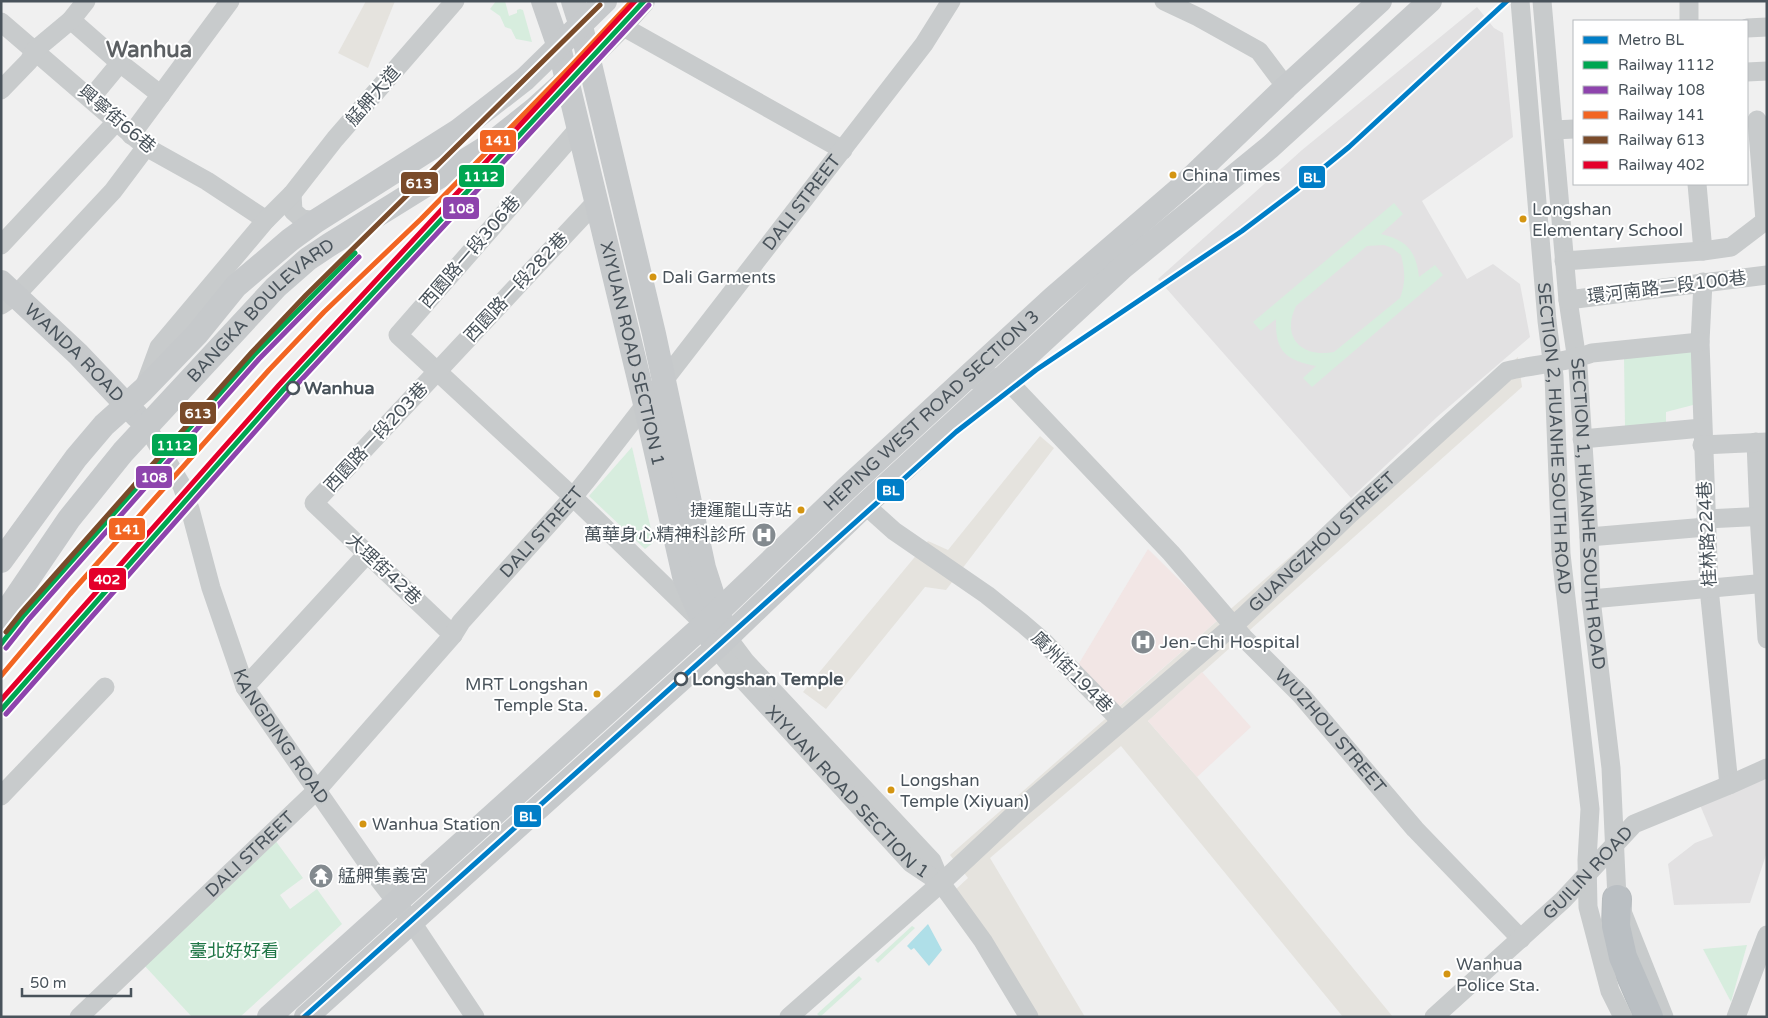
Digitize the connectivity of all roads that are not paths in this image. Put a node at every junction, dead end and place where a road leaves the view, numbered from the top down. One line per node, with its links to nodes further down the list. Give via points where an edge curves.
1 (86, 1): 16 (street)
2 (230, 1): 30 (street)
3 (456, 1): 43 (street, 艋舺大道)
4 (544, 1): 23 (main road, XIYUAN ROAD SECTION 1)
5 (573, 1): 22 (main road, XIYUAN ROAD SECTION 1)
6 (605, 1): 22 (main road, BANGKA BOULEVARD)
7 (644, 1): 20 (main road, BANGKA BOULEVARD)
8 (951, 1): 40 (street, DALI STREET, via 924,44)
9 (1164, 1): 31 (street, via 1259,51)
10 (1380, 1): 31 (main road, HEPING WEST ROAD SECTION 3)
11 (1407, 1): 31 (main road, HEPING WEST ROAD SECTION 3)
12 (1430, 1): 42 (main road, HEPING WEST ROAD SECTION 3, via 1270,147)
13 (1520, 1): 56 (street, SECTION 2, HUANHE SOUTH ROAD)
14 (1542, 1): 37 (street, SECTION 1, HUANHE SOUTH ROAD)
15 (1689, 1): 17 (street)
16 (71, 20): 24 (street); 25 (street)
17 (1689, 20)
18 (1, 22): 24 (street, 興寧街66巷)
19 (1767, 27): 21 (street)
20 (620, 28): 22 (main road, BANGKA BOULEVARD); 40 (street, via 629,30)
21 (1748, 28)
22 (585, 41): 23 (main road, BANGKA BOULEVARD); 28 (main road, BANGKA BOULEVARD); 60 (main road, XIYUAN ROAD SECTION 1)
23 (559, 47): 28 (main road, XIYUAN ROAD SECTION 1); 46 (main road, BANGKA BOULEVARD, via 525,79 458,131)
24 (35, 50): 29 (street); 32 (street, 興寧街66巷)
25 (120, 63): 30 (street); 32 (street)
26 (1767, 71): 27 (street)
27 (1748, 72)
28 (567, 80): 35 (main road, XIYUAN ROAD SECTION 1); 63 (main road, BANGKA BOULEVARD, via 487,147 308,259 276,287)
29 (1, 90)
30 (161, 95): 38 (street)
31 (1290, 95): 42 (main road, HEPING WEST ROAD SECTION 3, via 1278,122); 59 (main road, HEPING WEST ROAD SECTION 3, via 1273,116 1234,150 1197,174 1053,298)
32 (91, 98): 34 (street, 興寧街66巷)
33 (1757, 120): 48 (street, via 1765,221 1731,247)
34 (116, 122): 38 (street, 興寧街66巷); 47 (street)
35 (578, 129): 44 (main road, XIYUAN ROAD SECTION 1); 57 (street, 西園路一段306巷, via 398,335)
36 (1573, 129): 37 (street)
37 (1554, 130): 49 (street, SECTION 1, HUANHE SOUTH ROAD)
38 (132, 135): 39 (street, 興寧街66巷)
39 (146, 147): 45 (street, 興寧街66巷, via 207,181); 52 (street, via 113,190)
40 (843, 150): 60 (street, DALI STREET)
41 (1697, 185): 48 (street)
42 (1214, 192): 58 (main road, HEPING WEST ROAD SECTION 3, via 1123,267)
43 (292, 194): 45 (street, 艋舺大道); 46 (street, via 293,211 302,219)
44 (595, 203): 57 (street, 西園路一段282巷); 62 (main road, XIYUAN ROAD SECTION 1)
45 (266, 220): 61 (street, 艋舺大道, via 159,347)
46 (316, 221): 61 (main road, BANGKA BOULEVARD, via 236,286 197,334)
47 (1, 245)
48 (1703, 251): 49 (street)
49 (1564, 261): 53 (street, SECTION 1, HUANHE SOUTH ROAD)
50 (1767, 275): 51 (street, 環河南路二段100巷)
51 (1702, 282): 53 (street, 環河南路二段100巷); 54 (street, 桂林路224巷)
52 (6, 294): 61 (main road, WANDA ROAD)
53 (1568, 300): 55 (street, SECTION 1, HUANHE SOUTH ROAD)
54 (1700, 342): 55 (street, GUANGZHOU STREET, via 1592,352); 64 (street, 桂林路224巷)
55 (1576, 358): 56 (street, GUANGZHOU STREET); 65 (street, SECTION 1, HUANHE SOUTH ROAD)
56 (1553, 362): 80 (street, GUANGZHOU STREET, via 1507,371); 92 (street, SECTION 2, HUANHE SOUTH ROAD, via 1561,554 1590,808)
57 (438, 372): 67 (street, XIYUAN ROAD SECTION 1); 68 (street, 西園路一段203巷)
58 (1004, 377): 59 (street); 69 (main road, HEPING WEST ROAD SECTION 3); 80 (street, WUZHOU STREET, via 1171,553)
59 (965, 380): 78 (main road, HEPING WEST ROAD SECTION 3)
60 (664, 381): 62 (street, DALI STREET); 78 (main road, XIYUAN ROAD SECTION 1, via 704,568)
61 (134, 397): 63 (main road, WANDA ROAD); 74 (main road, BANGKA BOULEVARD, via 76,458)
62 (645, 404): 67 (street, DALI STREET); 78 (main road, XIYUAN ROAD SECTION 1, via 684,576)
63 (147, 427): 79 (main road, BANGKA BOULEVARD, via 69,519); 85 (street, KANGDING ROAD, via 182,486 211,588)
64 (1702, 437): 65 (street); 66 (street); 71 (street, 桂林路224巷)
65 (1582, 439): 72 (street, SECTION 1, HUANHE SOUTH ROAD)
66 (1762, 442): 70 (street)
67 (573, 497): 78 (street, XIYUAN ROAD SECTION 1, via 684,603); 81 (street, DALI STREET)
68 (314, 503): 73 (street, 大理街42巷)
69 (864, 505): 83 (main road, HEPING WEST ROAD SECTION 3); 86 (street, 廣州街194巷, via 894,531 1022,623)
70 (1763, 516): 71 (street); 75 (street)
71 (1706, 523): 72 (street); 76 (street, 桂林路224巷)
72 (1589, 537): 77 (street, SECTION 1, HUANHE SOUTH ROAD)
73 (367, 554): 81 (street, 大理街42巷); 85 (street)
74 (1, 561)
75 (1765, 583): 76 (street); 82 (street)
76 (1709, 588): 77 (street); 88 (street, 桂林路224巷)
77 (1590, 599): 91 (street, SECTION 1, HUANHE SOUTH ROAD, via 1611,768)
78 (710, 618): 83 (main road, XIYUAN ROAD SECTION 1); 95 (main road, HEPING WEST ROAD SECTION 3)
79 (1, 619)
80 (1234, 625): 86 (street, GUANGZHOU STREET); 98 (street, WUZHOU STREET, via 1319,715 1415,829)
81 (453, 635): 89 (street, DALI STREET)
82 (1767, 639)
83 (721, 642): 93 (street, XIYUAN ROAD SECTION 1, via 911,863); 96 (main road, HEPING WEST ROAD SECTION 3)
84 (105, 687): 90 (street)
85 (245, 687): 89 (street, KANGDING ROAD)
86 (1121, 721): 93 (street, GUANGZHOU STREET)
87 (1767, 768): 88 (street, GUILIN ROAD)
88 (1729, 785): 91 (street, GUILIN ROAD, via 1634,824)
89 (317, 790): 95 (street, KANGDING ROAD); 99 (street, DALI STREET)
90 (1, 796)
91 (1614, 844): 92 (street, GUILIN ROAD); 94 (street, SECTION 1, HUANHE SOUTH ROAD)
92 (1587, 874): 98 (street, GUILIN ROAD); 106 (street, via 1588,907 1610,992)
93 (941, 883): 103 (street, GUANGZHOU STREET); 104 (street, XIYUAN ROAD SECTION 1, via 983,941)
94 (1617, 899): 107 (highway, via 1616,926 1623,957); 108 (street, SECTION 1, HUANHE SOUTH ROAD)
95 (396, 901): 96 (street, KANGDING ROAD); 100 (main road, HEPING WEST ROAD SECTION 3)
96 (411, 921): 101 (main road, HEPING WEST ROAD SECTION 3); 102 (street, KANGDING ROAD)
97 (1767, 936): 109 (street)
98 (1521, 939): 105 (street, GUILIN ROAD)
99 (79, 1017)
100 (269, 1017)
101 (306, 1017)
102 (476, 1017)
103 (789, 1017)
104 (1029, 1017)
105 (1434, 1017)
106 (1623, 1017)
107 (1649, 1017)
108 (1664, 1017)
109 (1736, 1017)

